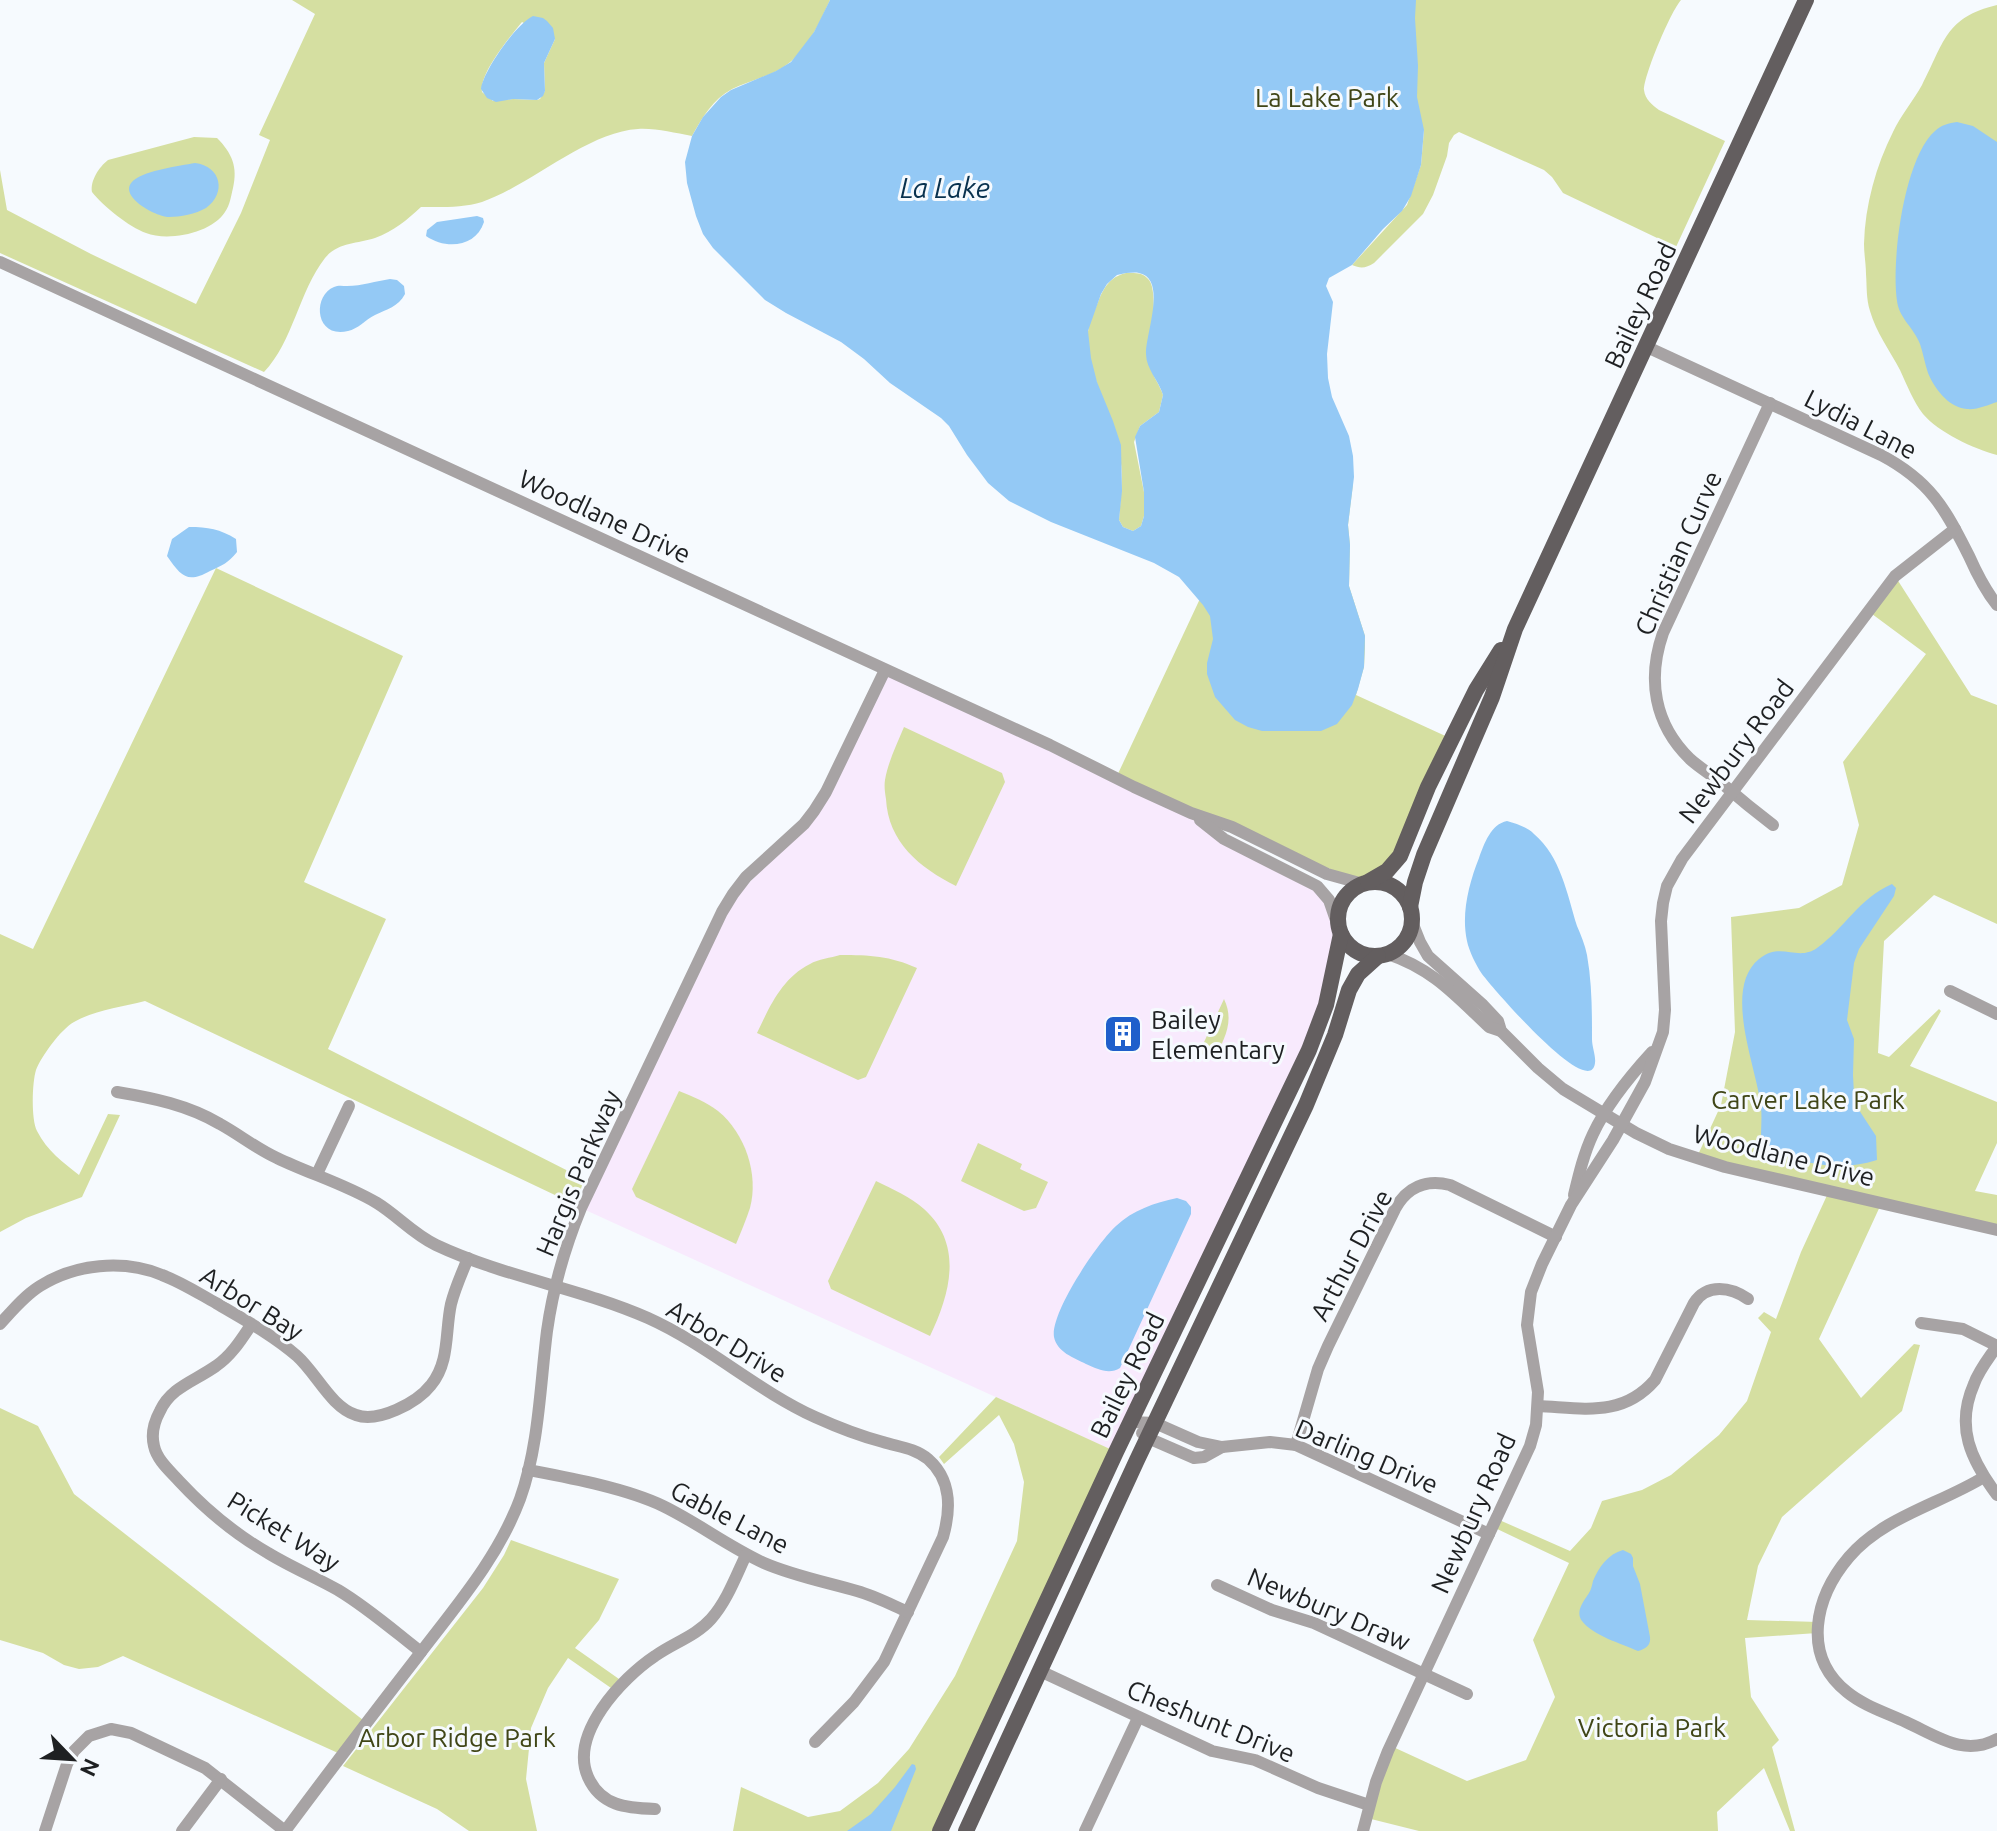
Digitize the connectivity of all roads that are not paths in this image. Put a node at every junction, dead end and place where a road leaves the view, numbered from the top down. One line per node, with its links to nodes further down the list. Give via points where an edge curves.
1 (1806, 0): 3 (main road, Bailey Road)
2 (0, 262): 8 (street, Woodlane Drive)
3 (1647, 347): 4 (street, Lydia Lane); 7 (main road, Bailey Road)
4 (1770, 403): 5 (street, Lydia Lane, via 1908,470 1931,492); 9 (street, Christian Curve, via 1663,633 1654,675 1659,711 1671,735 1692,761)
5 (1955, 529): 6 (street, Lydia Lane); 9 (street, Newbury Road, via 1895,576)
6 (1997, 605)
7 (1515, 629): 12 (main road, Bailey Road, via 1476,690 1400,856); 13 (main road, Bailey Road, via 1492,697 1426,847)
8 (885, 670): 10 (street, Woodlane Drive); 29 (street, Hargis Parkway, via 814,811 746,877 722,912 581,1208)
9 (1732, 793): 11 (street, Christian Curve); 19 (street, Newbury Road, via 1667,886 1661,921 1664,1019)
10 (1191, 813): 12 (street, Woodlane Drive, via 1232,827 1327,874); 14 (street, Woodlane Drive, via 1224,839 1317,886 1329,900)
11 (1773, 825)
12 (1366, 883): 13 (main road, via 1396,889); 14 (main road, via 1342,901)
13 (1411, 914): 15 (main road, via 1404,941); 18 (street, Woodlane Drive, via 1428,956 1483,1005)
14 (1340, 932): 15 (main road, via 1352,948 1369,956); 36 (main road, Bailey Road, via 1326,1005 1309,1050)
15 (1383, 955): 18 (street, Woodlane Drive, via 1435,976 1489,1027); 37 (main road, Bailey Road, via 1358,974 1349,990 1306,1105)
16 (1950, 991): 17 (street)
17 (1997, 1014)
18 (1501, 1031): 22 (street, Woodlane Drive, via 1563,1089)
19 (1657, 1047): 22 (street, Newbury Road); 23 (street, Newbury Road)
20 (117, 1092): 24 (street, Arbor Drive, via 175,1103)
21 (349, 1106): 24 (street)
22 (1604, 1114): 23 (street, Woodlane Drive); 25 (street, Newbury Road, via 1589,1142)
23 (1622, 1125): 25 (street, Newbury Road); 26 (street, Woodlane Drive, via 1669,1149 1725,1167)
24 (317, 1174): 28 (street, Arbor Drive, via 380,1205 435,1245)
25 (1571, 1205): 27 (street, Newbury Road)
26 (1997, 1230)
27 (1556, 1237): 35 (street, Newbury Road, via 1528,1307); 39 (street, Arthur Drive, via 1450,1185 1423,1184 1408,1192 1328,1346)
28 (468, 1258): 29 (street, Arbor Drive); 33 (street, Arbor Bay, via 452,1303 438,1375 422,1394 378,1416 342,1409 297,1356)
29 (555, 1287): 41 (street, Hargis Parkway); 47 (street, Arbor Drive, via 648,1318 785,1402 840,1428 926,1457 943,1479 949,1510 943,1537)
30 (1748, 1299): 35 (street, via 1723,1289 1700,1295 1661,1371 1635,1398 1601,1409)
31 (1921, 1323): 34 (street, via 1963,1329)
32 (0, 1324): 33 (street, Arbor Bay, via 29,1294 55,1279 89,1267 117,1266 161,1274)
33 (251, 1325): 48 (street, Picket Way, via 232,1352 163,1404 153,1430 156,1453 228,1526 339,1591)
34 (1997, 1346): 42 (street, via 1975,1380 1966,1412 1970,1448)
35 (1538, 1406): 44 (street, Newbury Road, via 1530,1446)
36 (1131, 1422): 37 (street, Darling Drive); 38 (street, Darling Drive); 61 (main road, Bailey Road)
37 (1155, 1423): 38 (main road, Bailey Road); 40 (street, Darling Drive)
38 (1148, 1438): 40 (street, Darling Drive, via 1194,1458); 49 (main road, Bailey Road)
39 (1296, 1445): 40 (street, Darling Drive); 44 (street, Darling Drive)
40 (1222, 1447)
41 (528, 1470): 45 (street, Gable Lane, via 648,1499); 48 (street, Hargis Parkway, via 493,1556)
42 (1984, 1477): 43 (street); 53 (street, via 1885,1527 1857,1549 1827,1592 1817,1636 1829,1672 1857,1700 1954,1744 1975,1746)
43 (1997, 1495)
44 (1489, 1534): 50 (street, Newbury Road)
45 (746, 1555): 47 (street, Gable Lane); 57 (street, via 714,1616 640,1667 610,1699 587,1737 585,1769 595,1788 614,1804)
46 (1217, 1585): 50 (street, Newbury Draw)
47 (908, 1612): 54 (street, Arbor Drive, via 871,1682)
48 (421, 1652): 60 (street, Hargis Parkway)
49 (1040, 1671): 52 (street, Cheshunt Drive); 62 (main road, Bailey Road)
50 (1424, 1674): 51 (street, Newbury Draw); 56 (street, Newbury Road)
51 (1467, 1694)
52 (1138, 1718): 56 (street, Cheshunt Drive, via 1212,1751 1255,1760); 63 (street)
53 (1997, 1739)
54 (815, 1742)
55 (221, 1779): 58 (street, via 133,1734 101,1731 72,1754); 59 (street); 60 (street)
56 (1369, 1805): 64 (street, Newbury Road)
57 (655, 1809)
58 (45, 1831)
59 (182, 1831)
60 (285, 1831)
61 (940, 1831)
62 (966, 1831)
63 (1085, 1831)
64 (1363, 1831)

